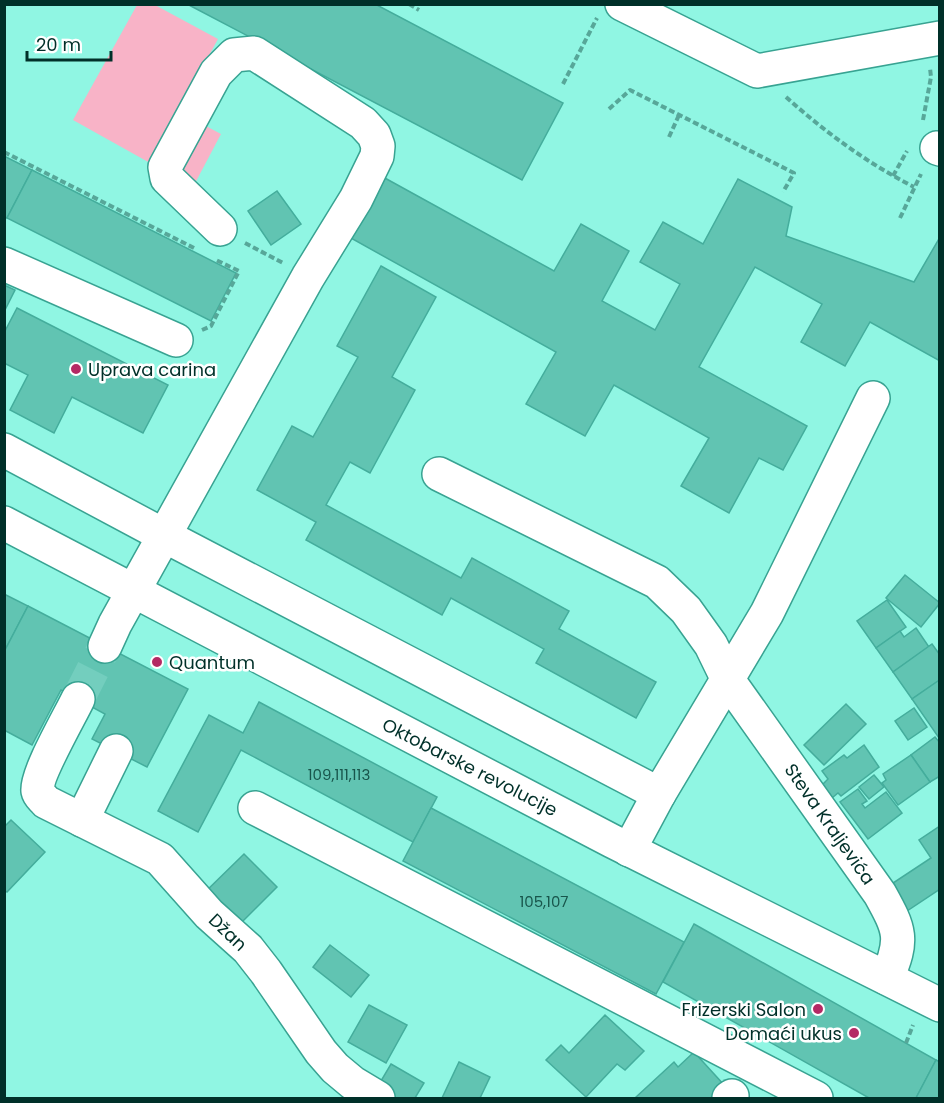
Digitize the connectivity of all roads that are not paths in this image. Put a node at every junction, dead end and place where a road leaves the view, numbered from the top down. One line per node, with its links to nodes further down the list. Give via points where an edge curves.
1 (610, 10): 2 (street, via 757,70)
2 (933, 39)
3 (208, 245): 10 (street, via 167,178 165,167 216,73 234,55 254,53 363,123 374,135 377,156 356,199 308,277)
4 (4, 264): 5 (street)
5 (176, 340)
6 (873, 398): 13 (street, via 767,612)
7 (4, 450): 10 (street)
8 (439, 474): 13 (street, Steva Kraljevića, via 657,582 686,610 711,645)
9 (4, 523): 11 (street, Oktobarske revolucije)
10 (165, 536): 11 (street); 16 (street)
11 (133, 591): 12 (street); 19 (street, Oktobarske revolucije)
12 (105, 646)
13 (728, 680): 16 (street); 20 (street, Steva Kraljevića, via 893,917 898,945)
14 (78, 699): 18 (street, Džan, via 38,788 46,802)
15 (116, 751): 18 (street)
16 (659, 794): 19 (street)
17 (255, 808): 23 (street)
18 (82, 820): 22 (street, Džan, via 152,854 170,869 254,957 335,1068)
19 (629, 850): 20 (street, Oktobarske revolucije)
20 (887, 978): 21 (street, Oktobarske revolucije)
21 (939, 1005)
22 (378, 1098)
23 (816, 1098)

